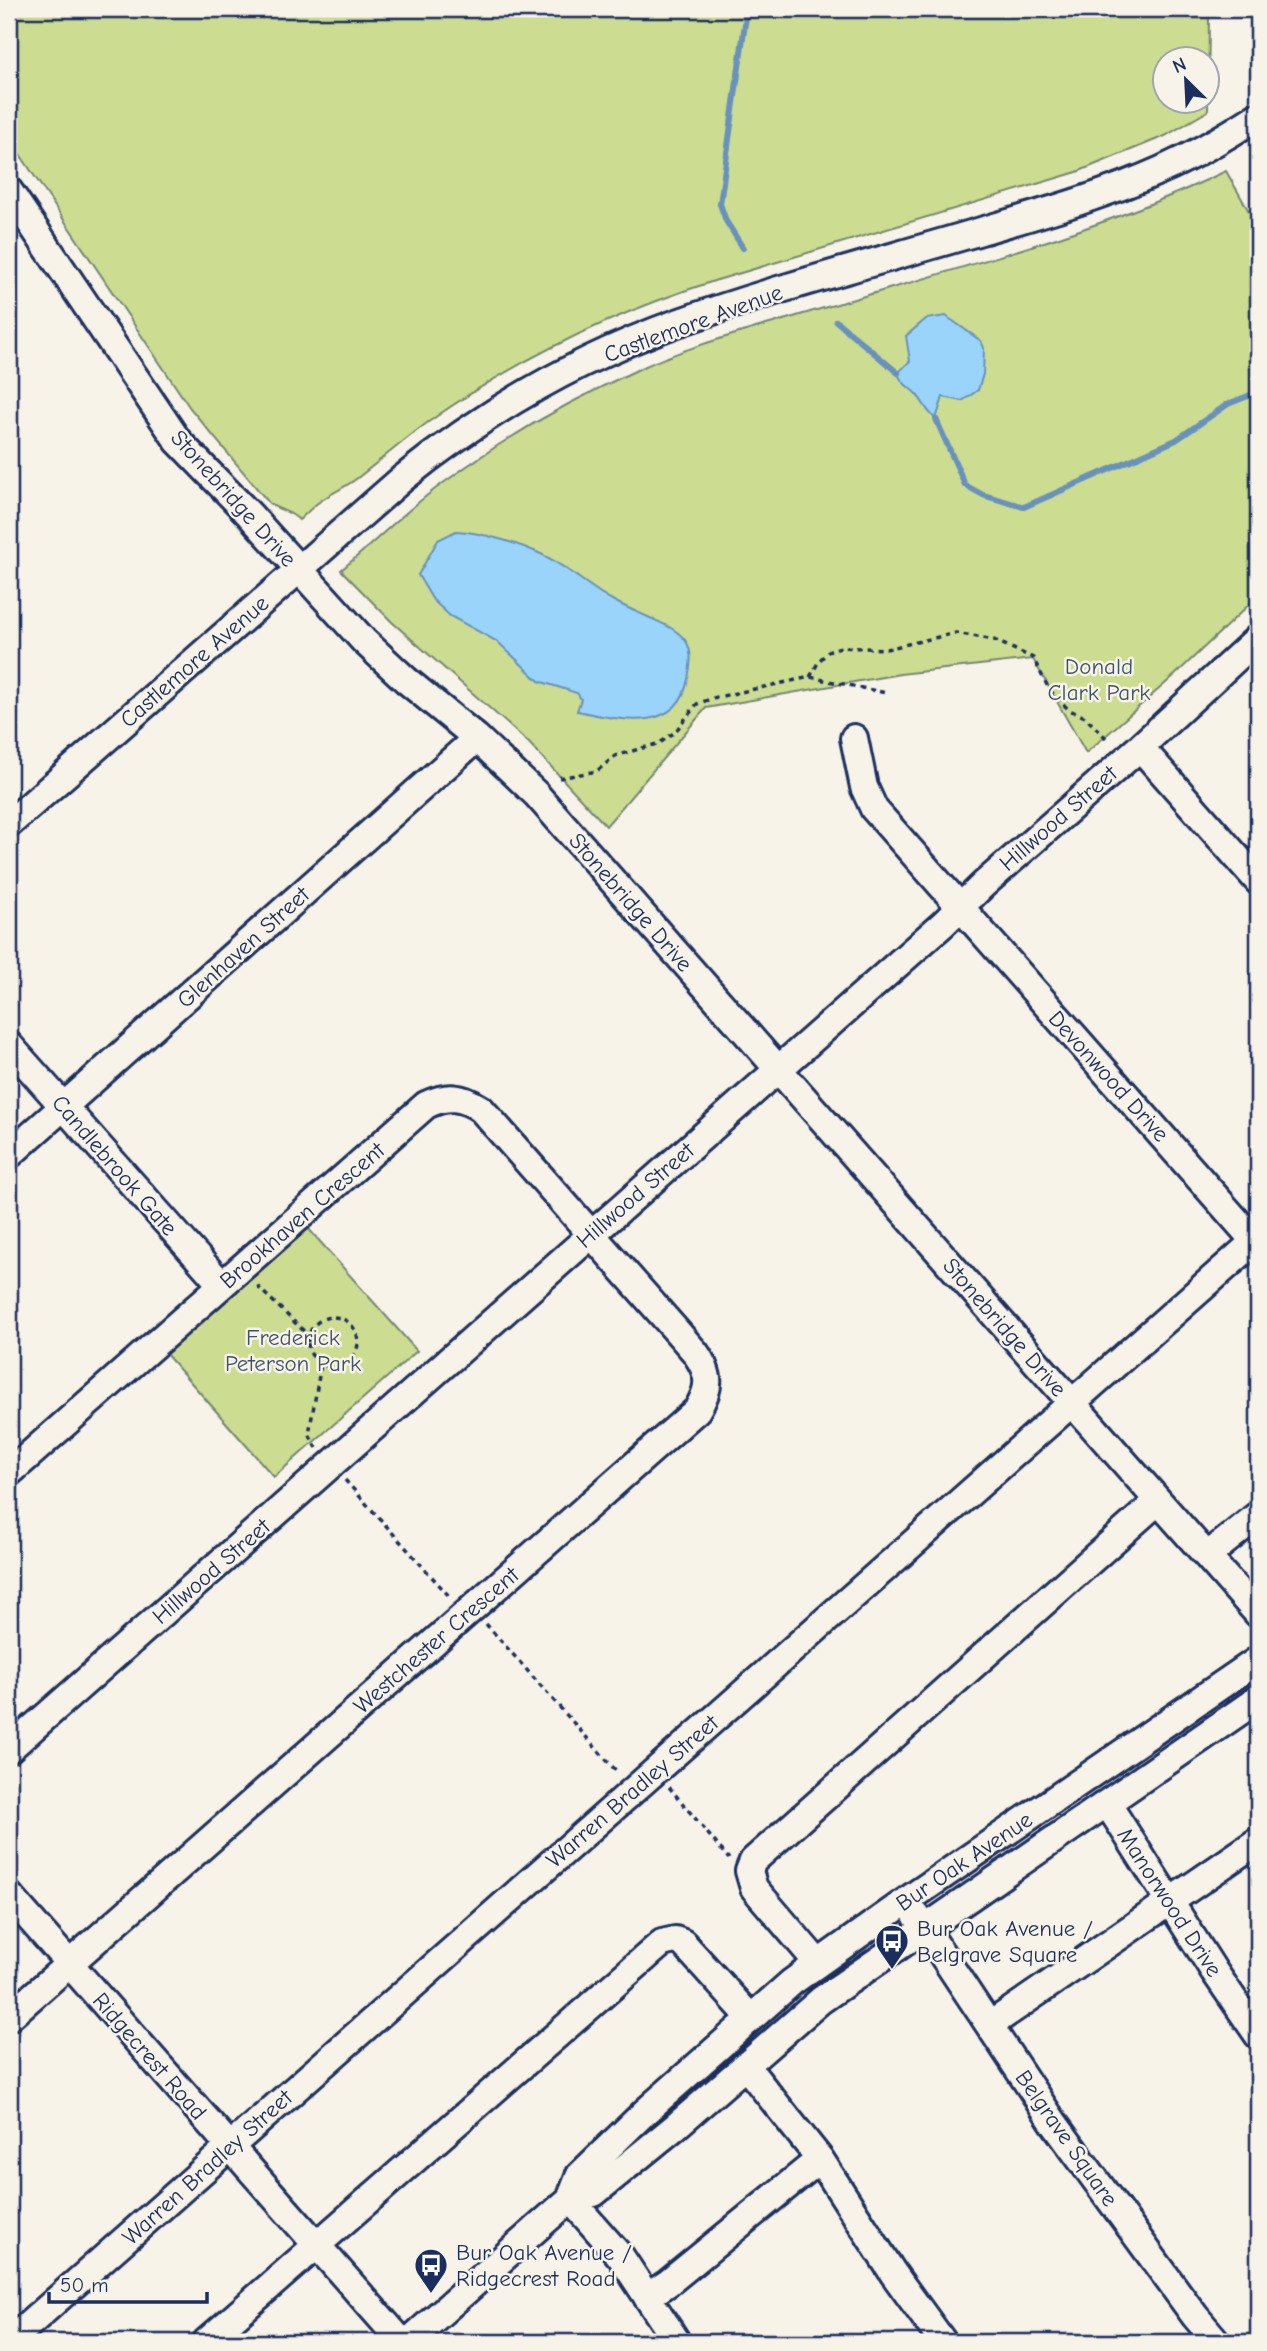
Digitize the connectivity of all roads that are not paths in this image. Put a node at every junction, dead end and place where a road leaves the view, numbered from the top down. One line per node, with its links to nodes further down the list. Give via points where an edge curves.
1 (1258, 116): 3 (street, Castlemore Avenue, via 1184,159 1117,188 713,311 615,348 555,377 463,433 402,479)
2 (9, 191): 3 (street, Stonebridge Drive, via 178,441)
3 (299, 569): 5 (street, Stonebridge Drive, via 364,641); 8 (street, Castlemore Avenue)
4 (1258, 638): 7 (street, Hillwood Street)
5 (477, 738): 12 (street, Stonebridge Drive, via 536,794); 13 (street, Glenhaven Street)
6 (854, 738): 10 (street, Devonwood Drive, via 864,788 874,809)
7 (1140, 747): 9 (street); 10 (street, Hillwood Street)
8 (9, 824)
9 (1258, 881)
10 (959, 907): 12 (street, Hillwood Street); 16 (street, Devonwood Drive)
11 (9, 1045): 13 (street, Candlebrook Gate)
12 (778, 1069): 15 (street, Hillwood Street); 18 (street, Stonebridge Drive)
13 (64, 1107): 14 (street, Glenhaven Street); 17 (street, Candlebrook Gate)
14 (9, 1155)
15 (591, 1234): 17 (street, Brookhaven Crescent, via 481,1109 453,1097 426,1105); 26 (street, Hillwood Street); 34 (street, Westchester Crescent, via 703,1363 707,1394 697,1410)
16 (1257, 1243): 18 (street, Warren Bradley Street)
17 (222, 1285): 19 (street, Brookhaven Crescent)
18 (1072, 1403): 20 (street, Stonebridge Drive); 40 (street, Warren Bradley Street)
19 (9, 1473)
20 (1158, 1501): 22 (street, Stonebridge Drive); 33 (street, via 753,1861 748,1871 754,1888)
21 (1258, 1515): 22 (street)
22 (1206, 1556): 23 (street, Stonebridge Drive)
23 (1258, 1614)
24 (1258, 1660): 30 (street, Bur Oak Avenue)
25 (1258, 1699): 27 (street, Bur Oak Avenue)
26 (9, 1749)
27 (1107, 1803): 31 (street, Manorwood Drive); 32 (street, Bur Oak Avenue)
28 (1258, 1841): 31 (street)
29 (9, 1895): 34 (street, Ridgecrest Road)
30 (906, 1901): 32 (street, Belgrave Square); 33 (street, Bur Oak Avenue)
31 (1170, 1902): 37 (street); 38 (street, Manorwood Drive)
32 (925, 1928): 37 (street, Belgrave Square); 39 (street, Bur Oak Avenue, via 821,2000)
33 (817, 1962): 36 (street, Bur Oak Avenue)
34 (70, 1964): 35 (street, Westchester Crescent); 40 (street, Ridgecrest Road)
35 (9, 2017)
36 (750, 2017): 42 (street, Bur Oak Avenue, via 579,2176); 43 (street, via 683,1943 662,1943)
37 (990, 2025): 51 (street, Belgrave Square, via 1067,2141)
38 (1258, 2035)
39 (745, 2065): 41 (street); 42 (street, Bur Oak Avenue, via 594,2193)
40 (230, 2146): 43 (street, Ridgecrest Road); 45 (street, Warren Bradley Street)
41 (820, 2159): 44 (street); 50 (street)
42 (570, 2199): 44 (street, via 621,2257); 48 (street, Bur Oak Avenue)
43 (316, 2244): 46 (street); 47 (street, Ridgecrest Road)
44 (647, 2297): 49 (street)
45 (9, 2342)
46 (206, 2342)
47 (402, 2342)
48 (408, 2342)
49 (677, 2342)
50 (943, 2342)
51 (1217, 2342)

